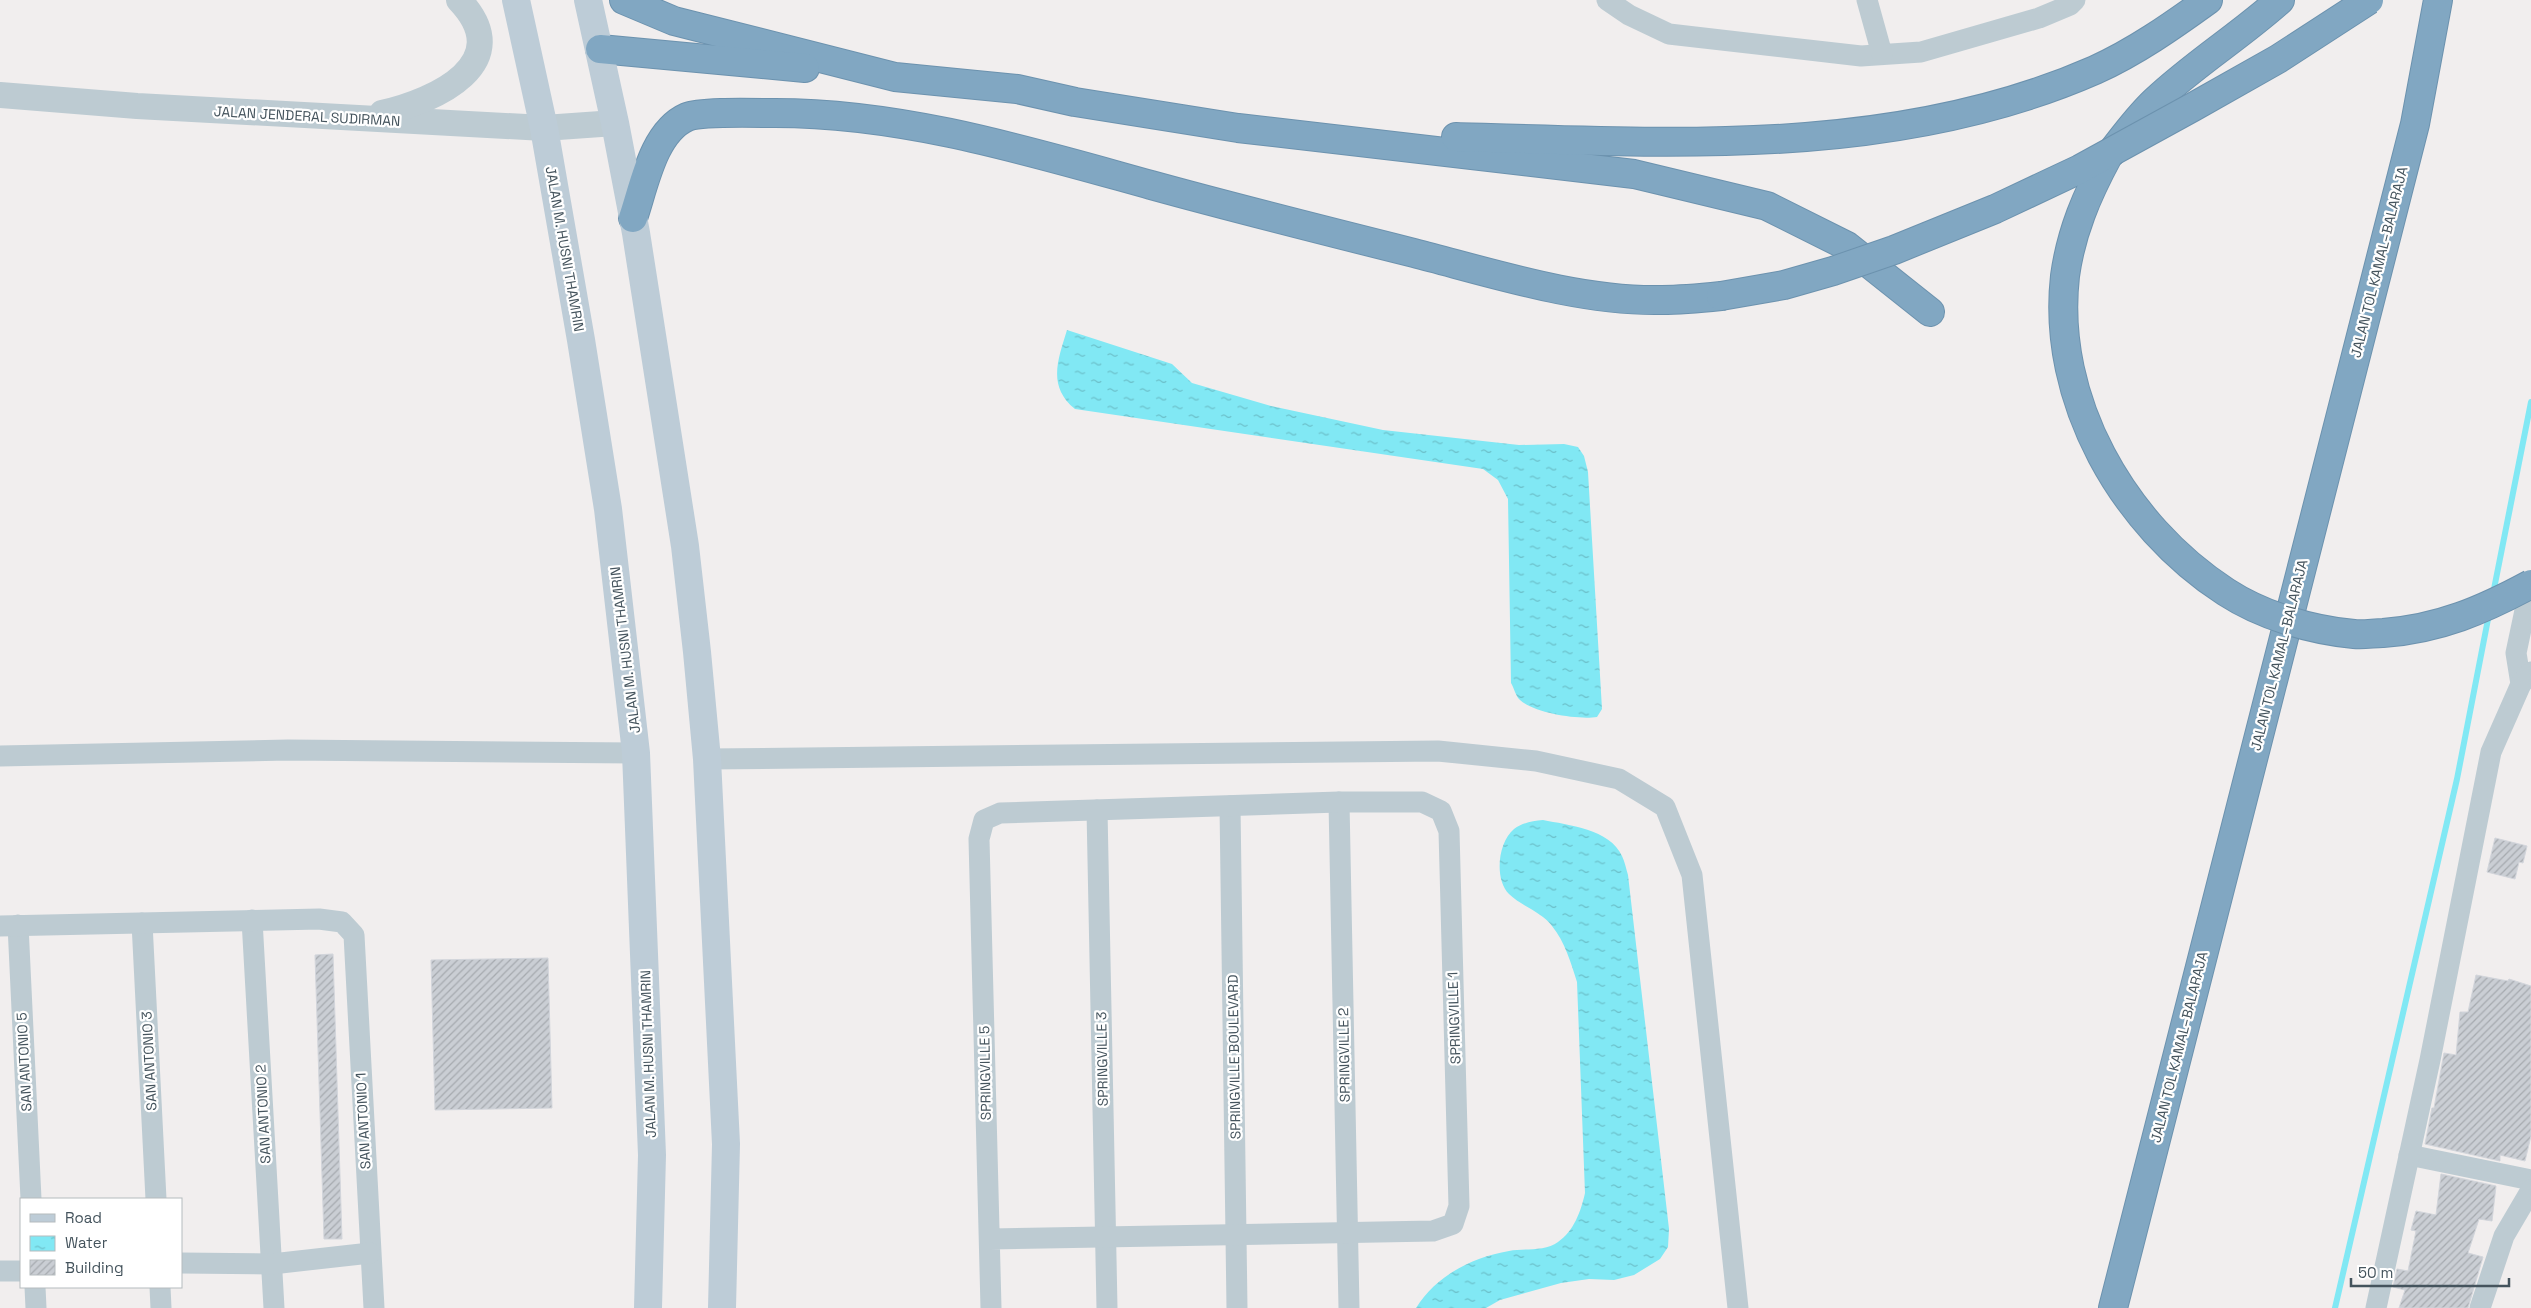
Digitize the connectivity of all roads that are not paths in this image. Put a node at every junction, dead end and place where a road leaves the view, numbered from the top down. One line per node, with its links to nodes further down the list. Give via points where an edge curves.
1 (459, 0): 17 (street, via 472,18 479,39 476,57 465,76 425,100)
2 (516, 0): 19 (main road, JALAN M. HUSNI THAMRIN)
3 (588, 0): 13 (main road)
4 (624, 0): 15 (highway, via 674,21)
5 (1607, 0): 12 (street)
6 (1867, 0): 14 (street)
7 (2075, 0): 14 (street, via 2039,18 1930,49)
8 (2208, 0): 20 (highway, via 2133,51 2055,86 1962,114 1854,133 1777,139 1638,142)
9 (2280, 0): 23 (highway, bridge, via 2156,99 2108,156 2081,210 2070,245 2064,312 2075,388 2088,430 2131,503 2160,536 2193,568 2227,593 2275,615 2356,634 2409,631 2450,622)
10 (2369, 0): 21 (highway, bridge, via 2261,69 2046,185 1894,250 1784,285 1730,295 1660,300 1597,296 1520,280 1204,199 1008,145 825,114 689,116 668,130 660,141)
11 (2438, 0): 61 (highway, JALAN TOL KAMAL–BALARAJA, via 2415,124)
12 (1627, 8): 14 (street, via 1669,34 1861,56)
13 (600, 49): 15 (highway); 18 (main road)
14 (1882, 54)
15 (895, 77): 20 (highway, via 1017,90)
16 (0, 95): 17 (street, JALAN JENDERAL SUDIRMAN)
17 (358, 119): 19 (street, JALAN JENDERAL SUDIRMAN)
18 (615, 123): 19 (street, JALAN JENDERAL SUDIRMAN); 21 (main road)
19 (544, 128): 25 (main road, JALAN M. HUSNI THAMRIN, via 606,500)
20 (1238, 128): 22 (highway, via 1634,174 1767,206 1847,246)
21 (633, 218): 27 (main road, via 685,546)
22 (1930, 312)
23 (2531, 583): 24 (street, via 2516,654)
24 (2526, 678): 34 (street, via 2491,752)
25 (636, 753): 26 (street, via 288,750); 54 (main road, JALAN M. HUSNI THAMRIN, via 652,1155)
26 (0, 756)
27 (707, 759): 55 (main road, via 726,1144); 60 (street, via 1438,751 1536,761 1619,779 1665,808 1692,875)
28 (1339, 802): 29 (street); 39 (street, SPRINGVILLE 2); 39 (street, SPRINGVILLE 1, via 1422,802 1441,811 1450,831 1459,1206 1453,1224 1433,1231)
29 (1230, 806): 30 (street); 40 (street, SPRINGVILLE BOULEVARD)
30 (1097, 810): 41 (street, SPRINGVILLE 3); 42 (street, SPRINGVILLE 5, via 1000,813 984,820 979,839)
31 (252, 920): 32 (street); 43 (street, SAN ANTONIO 1, via 320,919 342,922 354,935); 45 (street, SAN ANTONIO 2)
32 (142, 922): 33 (street); 38 (street, SAN ANTONIO 3)
33 (9, 925): 37 (street, SAN ANTONIO 5)
34 (2409, 1154): 35 (street); 62 (street)
35 (2531, 1180)
36 (2531, 1190): 63 (street, via 2504,1236)
37 (31, 1198)
38 (156, 1198)
39 (1347, 1232): 40 (street); 59 (street, SPRINGVILLE 2)
40 (1236, 1234): 41 (street); 58 (street, SPRINGVILLE BOULEVARD)
41 (1106, 1237): 42 (street); 57 (street, SPRINGVILLE 3)
42 (990, 1239): 56 (street, SPRINGVILLE 5)
43 (370, 1254): 45 (street); 53 (street, SAN ANTONIO 1)
44 (182, 1263): 45 (street)
45 (272, 1264): 52 (street, SAN ANTONIO 2)
46 (0, 1271): 47 (street)
47 (20, 1271)
48 (35, 1288): 50 (street)
49 (160, 1288): 51 (street)
50 (36, 1308)
51 (161, 1308)
52 (274, 1308)
53 (374, 1308)
54 (648, 1308)
55 (722, 1308)
56 (991, 1308)
57 (1107, 1308)
58 (1237, 1308)
59 (1349, 1308)
60 (1738, 1308)
61 (2113, 1308)
62 (2376, 1308)
63 (2480, 1308)

